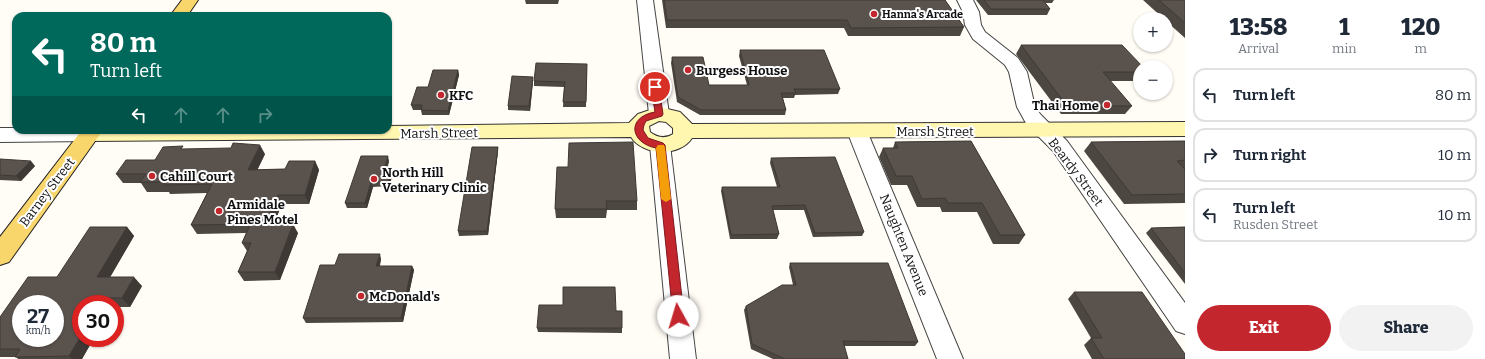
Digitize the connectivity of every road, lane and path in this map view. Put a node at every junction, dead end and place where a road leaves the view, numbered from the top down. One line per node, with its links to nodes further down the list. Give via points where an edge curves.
1 (190, 0): 4 (main road)
2 (645, 0): 5 (street)
3 (964, 0): 8 (street, Beardy Street, via 979,35 1012,62 1018,72 1026,107)
4 (181, 12)
5 (659, 114): 7 (main road, via 644,119 639,124); 9 (main road, via 679,120)
6 (1185, 129): 8 (main road, Marsh Street)
7 (639, 130): 11 (main road, Marsh Street); 15 (main road, via 645,140)
8 (1044, 130): 10 (main road, Marsh Street); 17 (street, Beardy Street, via 1060,146)
9 (684, 131): 10 (main road, Marsh Street); 15 (main road, via 679,140)
10 (858, 131): 19 (street, Naughten Avenue)
11 (392, 133)
12 (30, 134): 14 (street, Marsh Street)
13 (90, 134): 16 (main road, Barney Street)
14 (0, 135)
15 (660, 145): 18 (street)
16 (0, 255)
17 (1185, 323)
18 (683, 359)
19 (950, 359)

